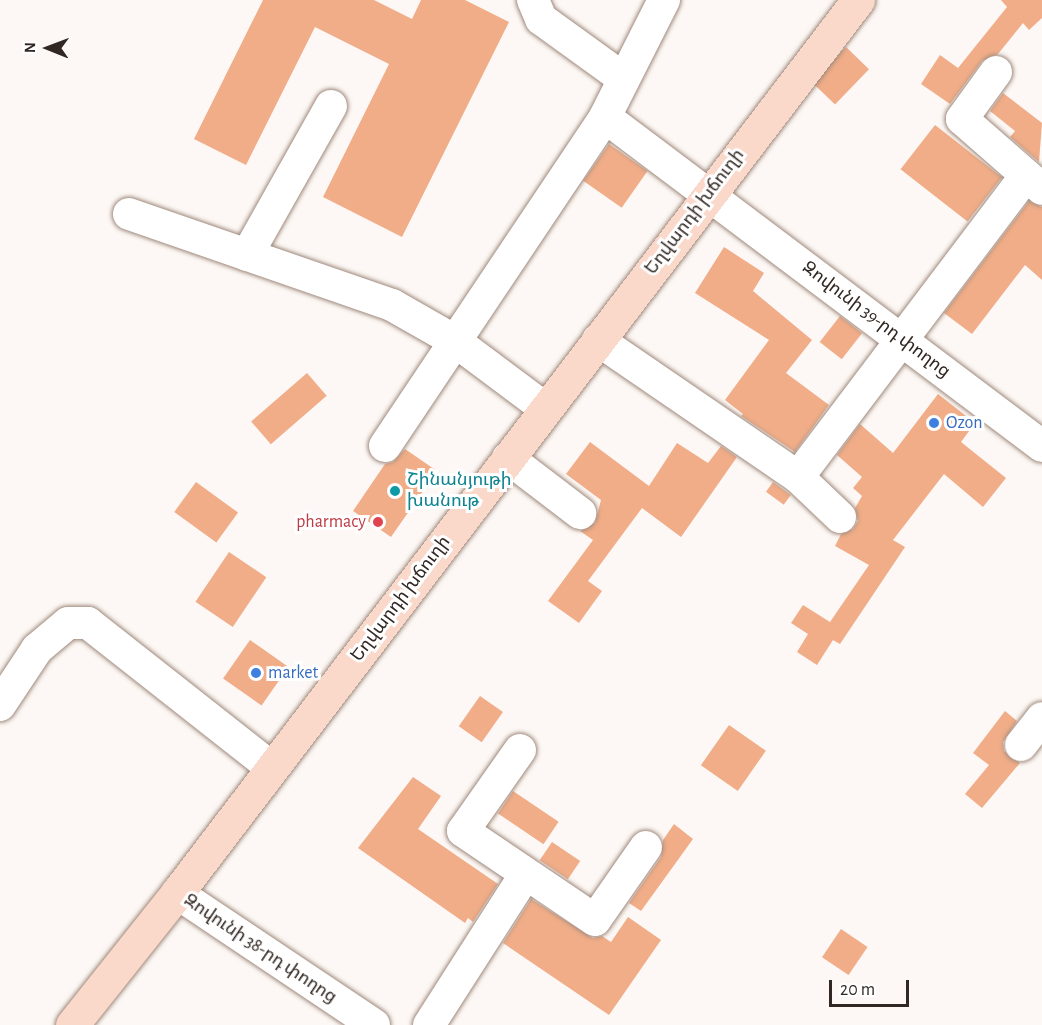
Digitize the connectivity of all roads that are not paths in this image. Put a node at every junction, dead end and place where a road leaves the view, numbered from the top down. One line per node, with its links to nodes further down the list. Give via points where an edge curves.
1 (533, 0): 5 (street, via 541,19)
2 (664, 0): 5 (street)
3 (858, 0): 9 (main road, Եղվարդի խճուղի)
4 (996, 72): 8 (street, via 962,119)
5 (624, 80): 7 (street)
6 (331, 106): 11 (street)
7 (605, 117): 9 (street, Զովունի 39-րդ փողոց); 14 (street)
8 (1034, 182): 12 (street)
9 (709, 195): 12 (street, Զովունի 39-րդ փողոց); 13 (main road, Եղվարդի խճուղի)
10 (129, 214): 11 (street)
11 (247, 255): 14 (street, via 392,305)
12 (903, 339): 17 (street, Զովունի 39-րդ փողոց); 19 (street)
13 (598, 340): 15 (main road, Եղվարդի խճուղի); 19 (street)
14 (455, 341): 15 (street); 16 (street)
15 (546, 409): 18 (main road, Եղվարդի խճուղի)
16 (385, 446)
17 (1042, 446)
18 (508, 458): 20 (street); 26 (main road, Եղվարդի խճուղի)
19 (798, 477): 21 (street)
20 (580, 513)
21 (840, 517)
22 (0, 705): 26 (street, via 37,649 68,623 88,623)
23 (1042, 718): 24 (street)
24 (1021, 745)
25 (520, 750): 28 (street, via 463,831)
26 (272, 768): 29 (main road, Եղվարդի խճուղի)
27 (646, 848): 28 (street, via 595,920)
28 (525, 875): 32 (street)
29 (177, 893): 30 (main road, Եղվարդի խճուղի); 31 (street, Զովունի 38-րդ փողոց)
30 (72, 1025)
31 (374, 1025)
32 (429, 1025)

